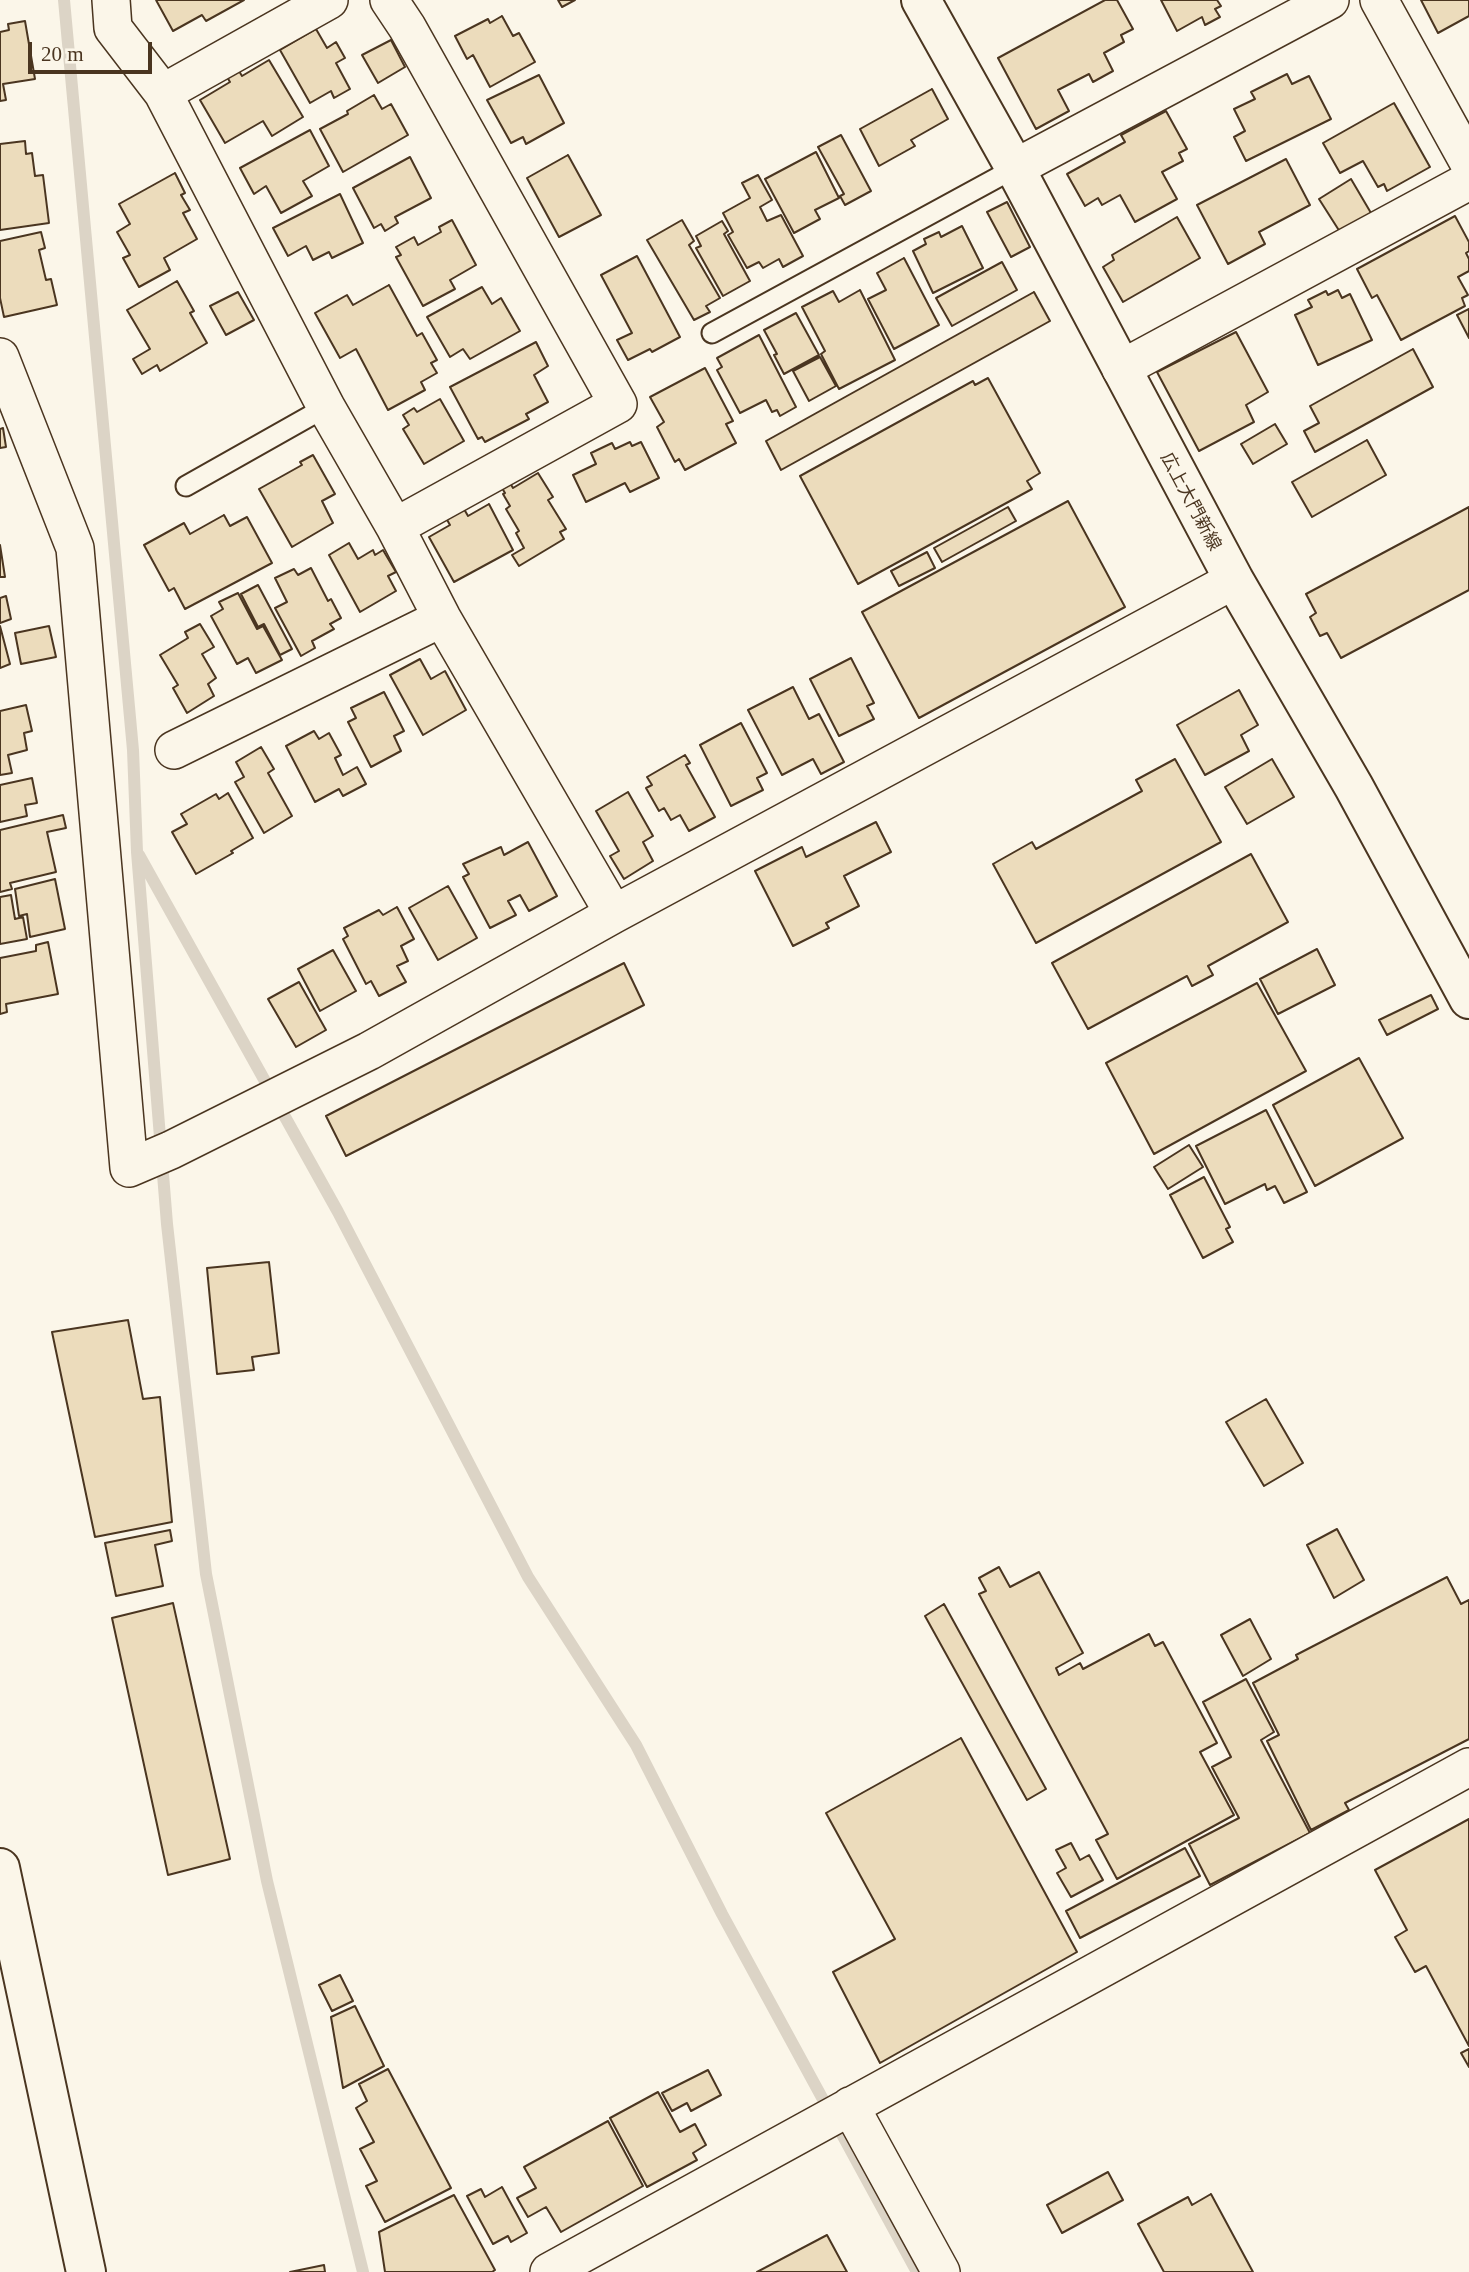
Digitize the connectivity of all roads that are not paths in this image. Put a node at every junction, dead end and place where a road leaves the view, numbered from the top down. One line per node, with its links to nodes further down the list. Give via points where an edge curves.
1 (111, 0): 7 (street, via 113,28)
2 (329, 0): 7 (street)
3 (389, 0): 16 (street, via 618,404)
4 (921, 0): 9 (main road, 広上大門新線)
5 (1330, 0): 9 (street)
6 (1379, 0): 8 (street)
7 (163, 93): 14 (street)
8 (1469, 163)
9 (1015, 168): 11 (lane); 13 (main road, 広上大門新線)
10 (1469, 180): 13 (street)
11 (712, 333)
12 (0, 357): 20 (street, via 75,548 129,1168 369,1051)
13 (1121, 369): 17 (main road, 広上大門新線)
14 (326, 407): 15 (lane); 16 (street)
15 (186, 486)
16 (395, 527): 18 (street)
17 (1234, 580): 20 (street); 21 (main road, 広上大門新線)
18 (442, 618): 19 (street); 20 (street)
19 (174, 750)
20 (614, 914)
21 (1469, 999)
22 (1469, 1767): 24 (street)
23 (0, 1868): 25 (main road)
24 (850, 2106): 26 (street); 27 (street)
25 (86, 2272)
26 (549, 2272)
27 (941, 2272)

